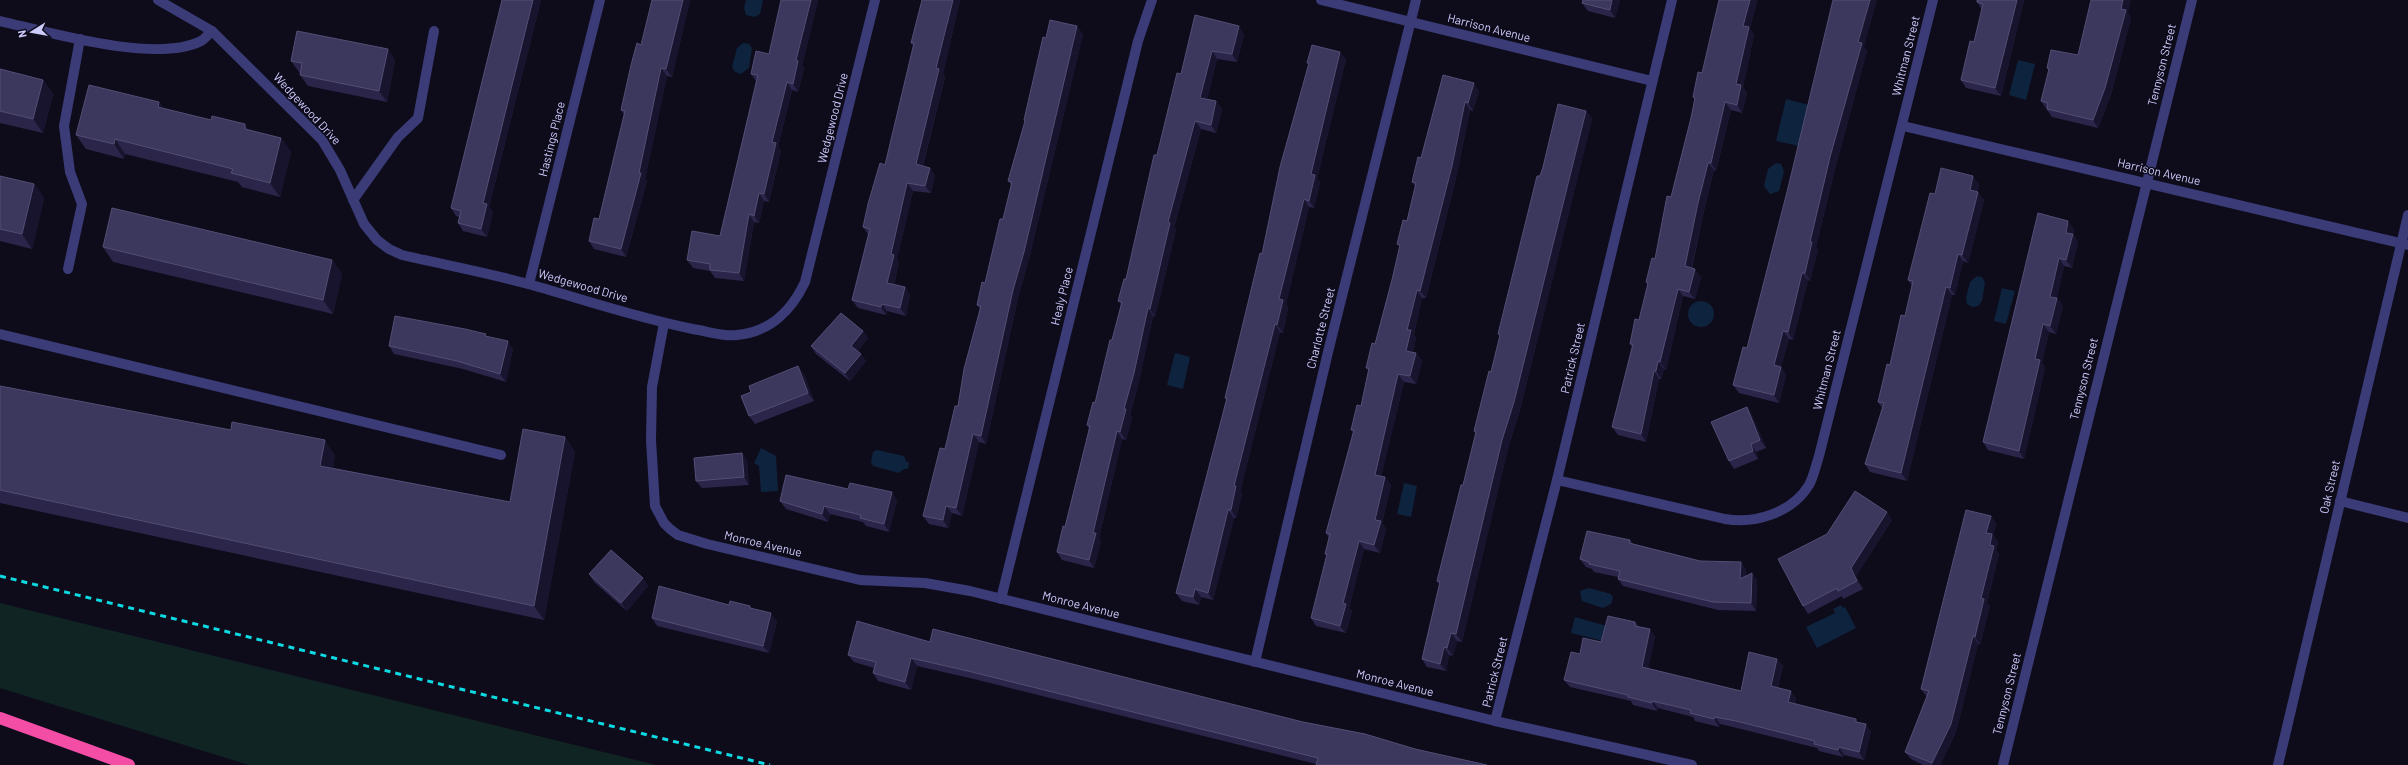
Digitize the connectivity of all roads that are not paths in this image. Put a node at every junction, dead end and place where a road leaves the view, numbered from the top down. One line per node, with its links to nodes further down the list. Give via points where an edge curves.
1 (158, 0): 12 (street, Wedgewood Drive)
2 (600, 0): 22 (street, Hastings Place)
3 (875, 0): 23 (street, Wedgewood Drive, via 814,252 805,282 792,306 784,315 763,328 738,335)
4 (1152, 0): 29 (street, Healy Place, via 1138,41)
5 (1321, 0): 11 (street, Harrison Avenue)
6 (1416, 0): 11 (street, Charlotte Street)
7 (1672, 0): 15 (street, Patrick Street)
8 (1933, 0): 16 (street, Whitman Street)
9 (2192, 0): 17 (street, Tennyson Street)
10 (0, 21): 14 (street)
11 (1410, 22): 15 (street, Harrison Avenue); 30 (street, Charlotte Street)
12 (212, 31): 14 (street, via 202,41 175,48 127,47); 18 (street, Wedgewood Drive, via 322,140 337,163)
13 (434, 31): 18 (street, via 418,118 398,137)
14 (80, 39): 21 (street, via 64,126 70,172 82,204)
15 (1652, 81): 26 (street, Patrick Street)
16 (1903, 126): 17 (street, Harrison Avenue); 26 (street, Whitman Street, via 1819,456 1811,480 1800,495 1787,506 1767,516 1745,521)
17 (2146, 182): 20 (street, Harrison Avenue); 35 (street, Tennyson Street)
18 (353, 200): 22 (street, Wedgewood Drive, via 364,224 377,240 389,249 402,255)
19 (2408, 215): 20 (street, Oak Street)
20 (2404, 244): 27 (street, Oak Street)
21 (68, 269)
22 (529, 284): 23 (street, Wedgewood Drive)
23 (664, 323): 29 (street, Monroe Avenue, via 652,387 651,440 656,506 664,523 670,529 678,535 707,544 846,577 882,582 926,583)
24 (0, 334): 25 (street)
25 (502, 455)
26 (1557, 480): 32 (street, Patrick Street)
27 (2340, 502): 28 (street); 36 (street, Oak Street)
28 (2408, 518)
29 (1001, 599): 30 (street, Monroe Avenue)
30 (1254, 662): 32 (street, Monroe Avenue)
31 (0, 718): 33 (highway)
32 (1496, 721): 34 (street, Monroe Avenue)
33 (129, 765)
34 (1692, 765)
35 (2003, 765)
36 (2278, 765)

